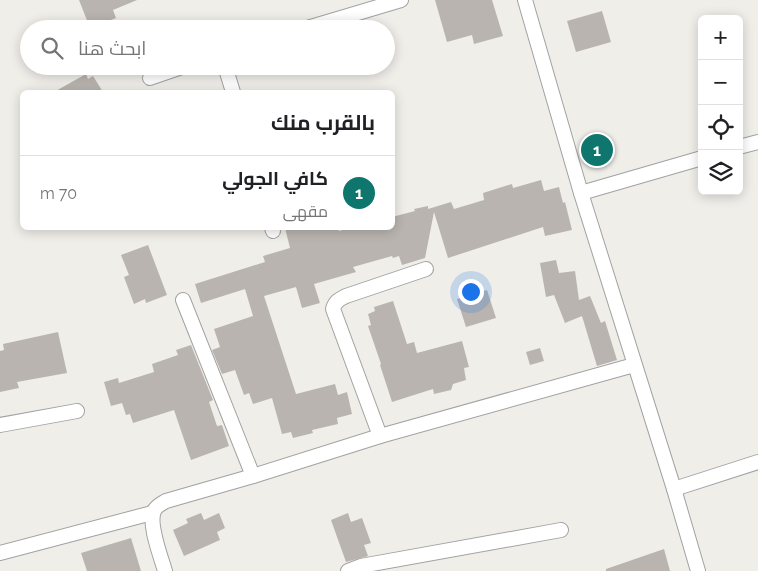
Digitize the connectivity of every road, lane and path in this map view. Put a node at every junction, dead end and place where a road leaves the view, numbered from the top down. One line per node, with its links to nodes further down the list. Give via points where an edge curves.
1 (401, 0): 3 (street)
2 (525, 0): 11 (street)
3 (334, 20)
4 (159, 75): 6 (street)
5 (228, 75): 7 (street)
6 (150, 78)
7 (232, 90)
8 (758, 142): 9 (street)
9 (743, 146)
10 (698, 159): 11 (street)
11 (581, 193): 14 (street)
12 (426, 269): 17 (street, via 346,296 335,303 333,309)
13 (183, 300): 19 (street)
14 (634, 365): 17 (street); 20 (street)
15 (77, 411): 16 (street)
16 (0, 425)
17 (380, 436): 19 (street)
18 (758, 462): 20 (street)
19 (253, 476): 21 (street, via 166,501)
20 (674, 489): 26 (street)
21 (152, 513): 23 (street); 24 (street, via 152,524)
22 (561, 530): 25 (street, via 360,566)
23 (0, 553)
24 (166, 571)
25 (348, 571)
26 (698, 571)

